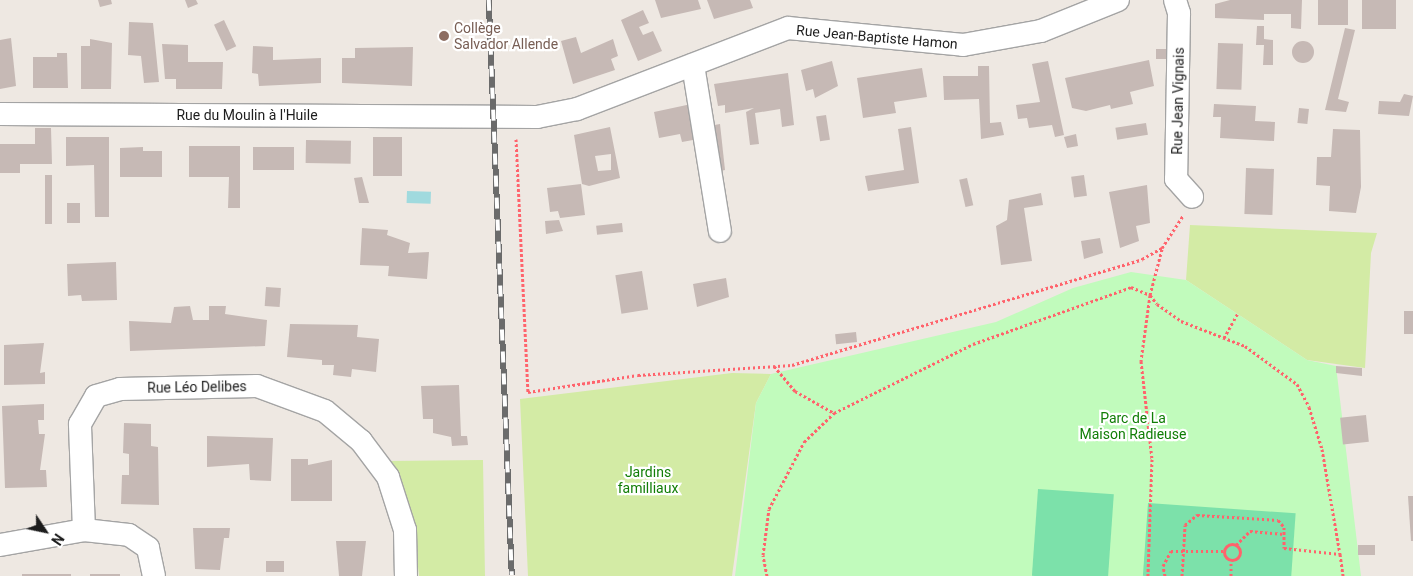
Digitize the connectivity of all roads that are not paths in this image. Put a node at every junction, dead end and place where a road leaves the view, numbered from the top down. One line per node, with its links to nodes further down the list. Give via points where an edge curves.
1 (1118, 0): 3 (street, Rue Jean-Baptiste Hamon, via 1056,26 988,42 931,43 880,34 788,28)
2 (1175, 0): 6 (street, Rue Jean Vignais, via 1179,13 1176,179)
3 (693, 65): 5 (street, Rue Jean-Baptiste Hamon, via 577,109); 7 (street)
4 (0, 114): 5 (street, Rue du Moulin à l'Huile)
5 (504, 118)
6 (1192, 197)
7 (720, 231)
8 (84, 530): 9 (street); 10 (street, via 129,535 148,548); 11 (street, Rue Léo Delibes, via 80,424 96,396 120,389 256,386 324,411 361,442 388,477 405,530)
9 (0, 545)
10 (154, 576)
11 (406, 576)

